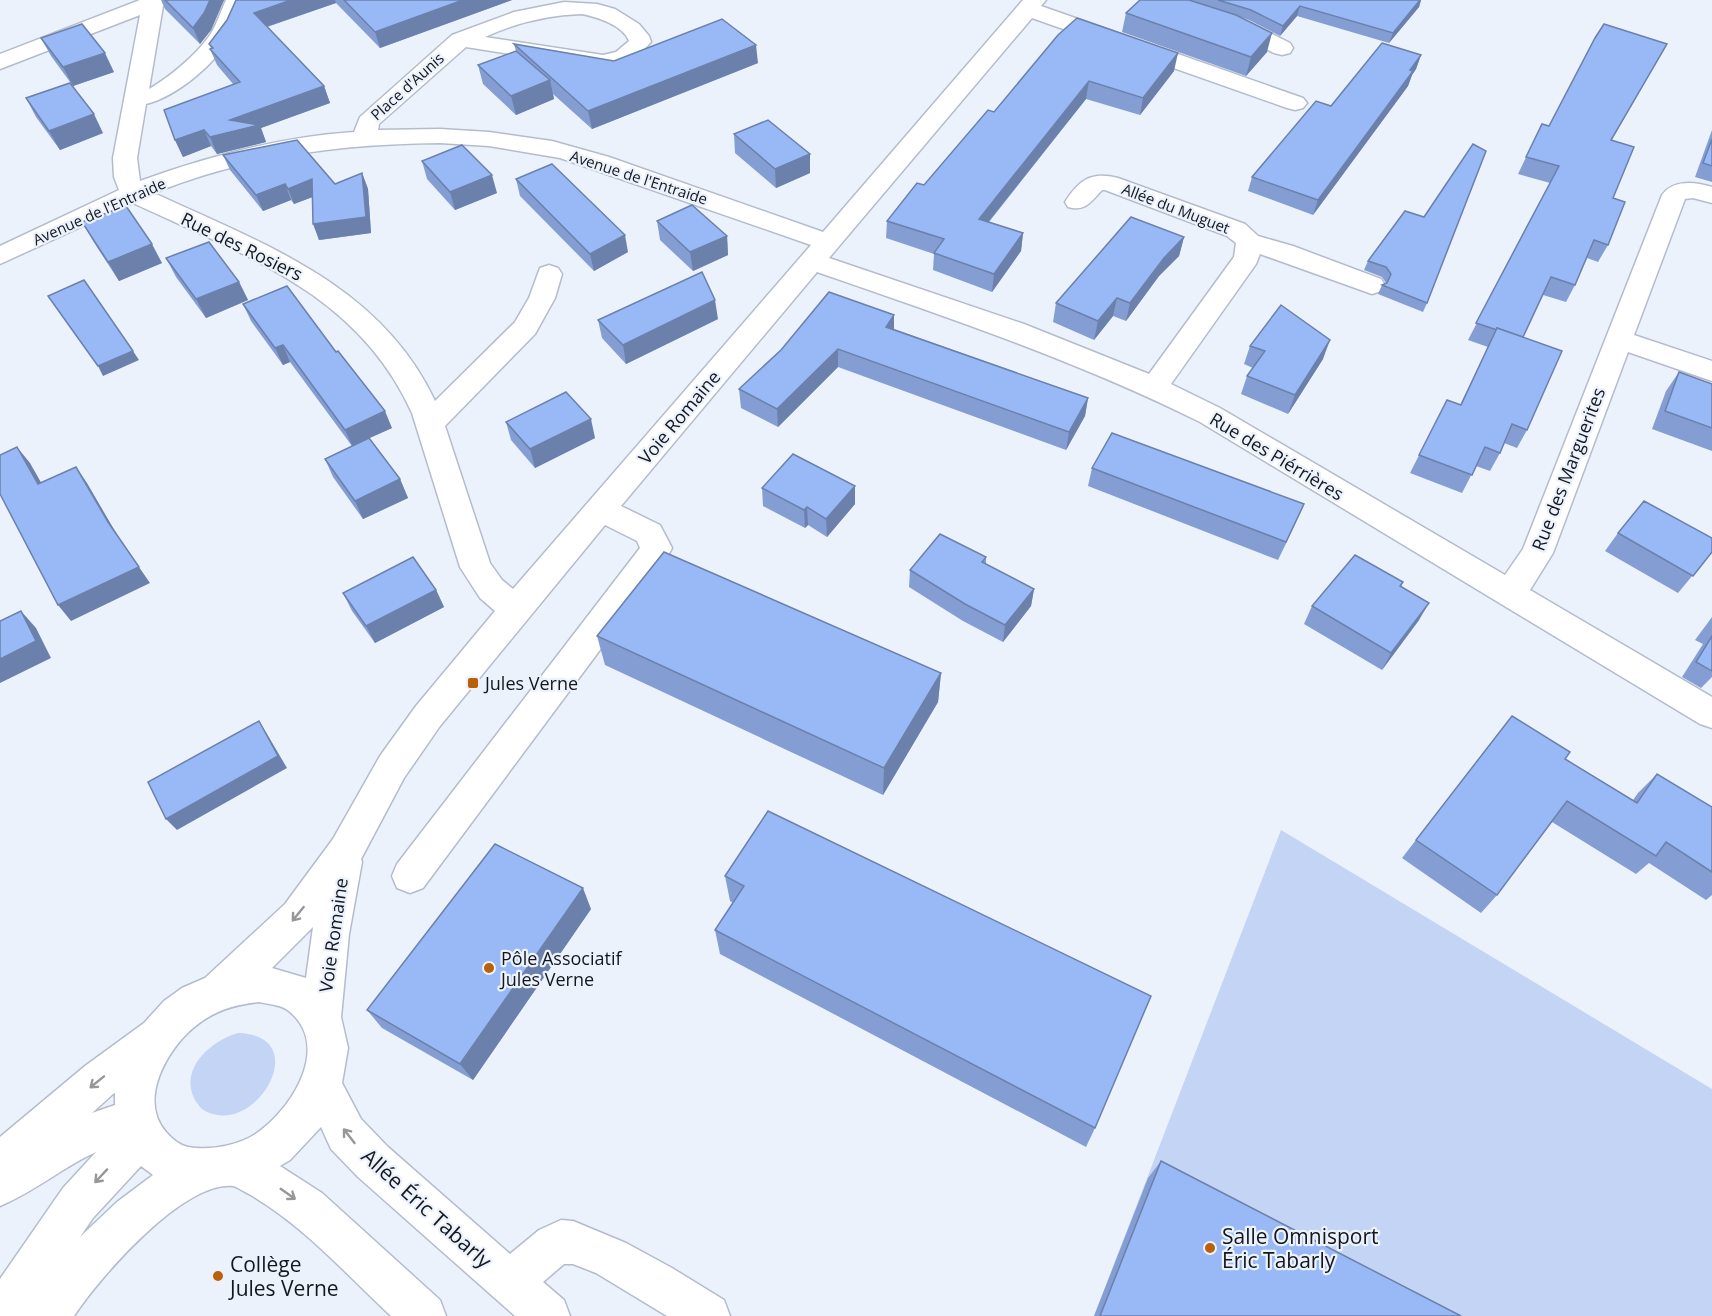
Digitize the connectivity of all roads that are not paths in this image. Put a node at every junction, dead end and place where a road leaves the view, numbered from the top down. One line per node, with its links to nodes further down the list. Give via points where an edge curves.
1 (237, 0): 8 (street, via 221,35 207,53 166,89)
2 (1158, 0): 6 (street, via 1240,27)
3 (156, 1): 7 (street); 8 (street)
4 (1031, 4): 9 (street); 15 (street, Voie Romaine)
5 (460, 40): 5 (street, Place d'Aunis, via 510,21 572,7 608,13 635,30 640,42 626,57 603,62); 10 (street, Place d'Aunis, via 368,122)
6 (1282, 48)
7 (0, 62)
8 (136, 100): 11 (street, via 125,158 126,177)
9 (1295, 103)
10 (364, 138): 11 (street, Avenue de l'Entraide, via 257,154); 15 (street, Avenue de l'Entraide, via 476,137 594,160)
11 (133, 194): 16 (street, Avenue de l'Entraide); 22 (street, Rue des Rosiers, via 294,269 341,303 386,345 415,388)
12 (1712, 195): 19 (street, Rue des Marguerites, via 1683,190 1674,195)
13 (1077, 202): 14 (street, Allée du Muguet, via 1096,182 1109,183 1236,230)
14 (1249, 242): 18 (street); 21 (street, Allée du Muguet, via 1246,258)
15 (820, 251): 21 (street, Rue des Piérrières); 23 (street, Voie Romaine)
16 (0, 256)
17 (549, 274): 22 (street, via 542,298 525,328)
18 (1372, 285)
19 (1620, 340): 20 (street); 24 (street, Rue des Marguerites, via 1537,553)
20 (1712, 371)
21 (1155, 386): 24 (street, Rue des Piérrières)
22 (430, 422): 25 (street, Rue des Rosiers, via 476,567 491,589)
23 (601, 510): 25 (street, Voie Romaine); 28 (street, via 649,534 656,548 652,556)
24 (1510, 594): 26 (street, Rue des Piérrières)
25 (515, 609): 27 (street, Voie Romaine, via 392,767)
26 (1712, 714)
27 (346, 851): 29 (street, Voie Romaine, one-way to 29, via 298,916); 30 (street, Voie Romaine, via 333,917)
28 (410, 876)
29 (219, 990): 30 (street, Voie Romaine, via 250,983 277,985 299,995); 31 (street, Voie Romaine, via 187,1008)
30 (321, 1019): 32 (street, Voie Romaine, via 329,1054)
31 (160, 1034): 33 (street, Voie Romaine, via 140,1071 135,1096); 34 (street, one-way to 34)
32 (322, 1086): 35 (street, Voie Romaine, via 313,1105 290,1134 266,1153); 38 (street, Allée Éric Tabarly, one-way to 32, via 366,1155 346,1134)
33 (139, 1127): 35 (street, via 163,1157 180,1166); 36 (street, via 101,1128); 39 (street, one-way to 39, via 78,1203)
34 (0, 1164)
35 (218, 1167): 37 (street, Voie Romaine); 42 (street, one-way to 42, via 284,1191)
36 (0, 1185)
37 (150, 1201): 40 (street, Voie Romaine, via 93,1253); 41 (street)
38 (511, 1283): 43 (street, Allée Éric Tabarly); 44 (street, via 550,1248 573,1241 598,1251)
39 (1, 1316)
40 (48, 1316)
41 (71, 1316)
42 (424, 1316)
43 (548, 1316)
44 (708, 1316)

